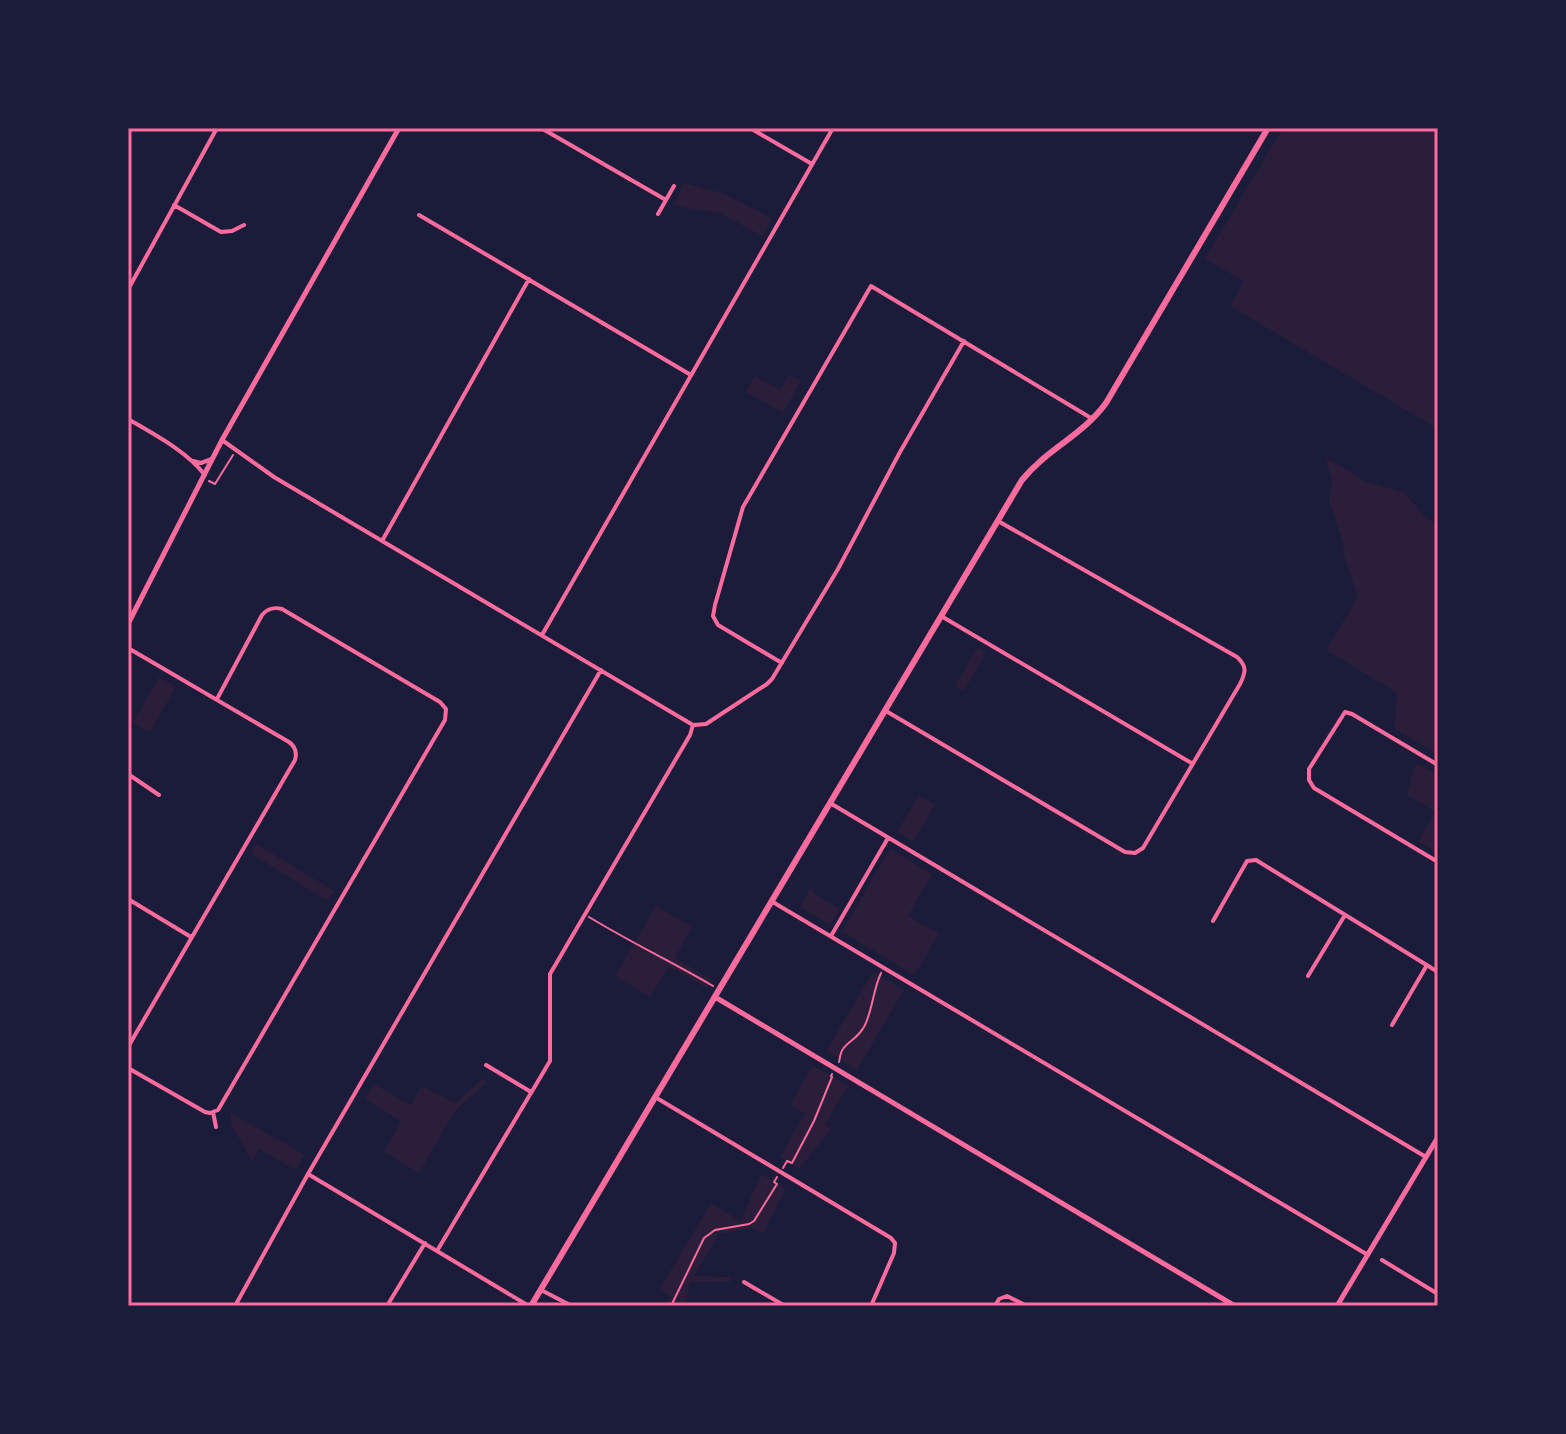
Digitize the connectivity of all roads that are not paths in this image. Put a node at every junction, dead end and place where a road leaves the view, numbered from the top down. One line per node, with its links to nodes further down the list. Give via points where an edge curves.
1 (217, 128): 10 (street)
2 (399, 128): 20 (street)
3 (541, 128): 9 (street)
4 (750, 128): 7 (street)
5 (833, 128): 7 (street)
6 (1268, 128): 19 (main road)
7 (812, 164): 17 (street)
8 (674, 186): 9 (street)
9 (666, 200): 11 (street)
10 (174, 205): 13 (street, via 221,232); 15 (street)
11 (658, 214)
12 (419, 215): 14 (street)
13 (244, 225)
14 (529, 279): 17 (street); 25 (street)
15 (130, 286)
16 (964, 341): 19 (street); 30 (street); 30 (street, via 871,286 743,507 713,616 721,628)
17 (691, 375): 28 (street)
18 (128, 419): 22 (street)
19 (1093, 419): 24 (main road, via 1028,472)
20 (222, 440): 21 (street); 25 (street)
21 (213, 459): 22 (street); 23 (street)
22 (191, 460): 23 (street)
23 (205, 475): 27 (street)
24 (998, 521): 26 (main road); 35 (street, via 1243,663 1240,684)
25 (382, 541): 28 (street)
26 (941, 616): 33 (main road); 35 (street)
27 (128, 624)
28 (542, 635): 31 (street)
29 (128, 648): 32 (street)
30 (782, 663): 34 (street, via 767,684 706,724)
31 (601, 670): 34 (street); 62 (street)
32 (217, 699): 47 (street, via 291,743 296,756); 58 (street, via 262,615 276,608 440,702 446,713)
33 (885, 710): 35 (street, via 1125,852 1143,848); 39 (main road)
34 (693, 725): 56 (street, via 549,976 550,1058)
35 (1193, 764)
36 (1438, 765): 41 (street, via 1345,712 1309,769 1314,788)
37 (128, 774): 38 (street)
38 (159, 795)
39 (830, 803): 40 (street); 43 (main road)
40 (889, 837): 46 (street); 61 (street)
41 (1438, 862)
42 (128, 899): 47 (street)
43 (771, 901): 46 (street); 51 (main road)
44 (1345, 915): 45 (street, via 1256,860 1247,861); 48 (street); 50 (street)
45 (1213, 921)
46 (831, 936): 65 (street)
47 (191, 937): 53 (street)
48 (1427, 965): 49 (street); 52 (street)
49 (1438, 972)
50 (1308, 976)
51 (715, 997): 57 (main road); 78 (street)
52 (1392, 1025)
53 (128, 1047)
54 (486, 1065): 56 (street)
55 (128, 1068): 58 (street, via 202,1111)
56 (531, 1092): 64 (street)
57 (655, 1097): 68 (main road); 75 (street, via 894,1240 894,1253)
58 (213, 1112): 59 (street)
59 (216, 1127)
60 (1438, 1137): 61 (street)
61 (1426, 1157): 65 (street)
62 (308, 1174): 63 (street); 70 (street)
63 (425, 1243): 64 (street); 71 (street)
64 (437, 1251): 72 (street)
65 (1368, 1255): 79 (street)
66 (1382, 1260): 69 (street)
67 (744, 1282): 74 (street)
68 (541, 1290): 72 (main road); 73 (street)
69 (1438, 1294)
70 (235, 1306)
71 (387, 1306)
72 (530, 1306)
73 (572, 1306)
74 (785, 1306)
75 (871, 1306)
76 (995, 1306): 77 (street, via 1005,1296)
77 (1027, 1306)
78 (1235, 1306)
79 (1337, 1306)

